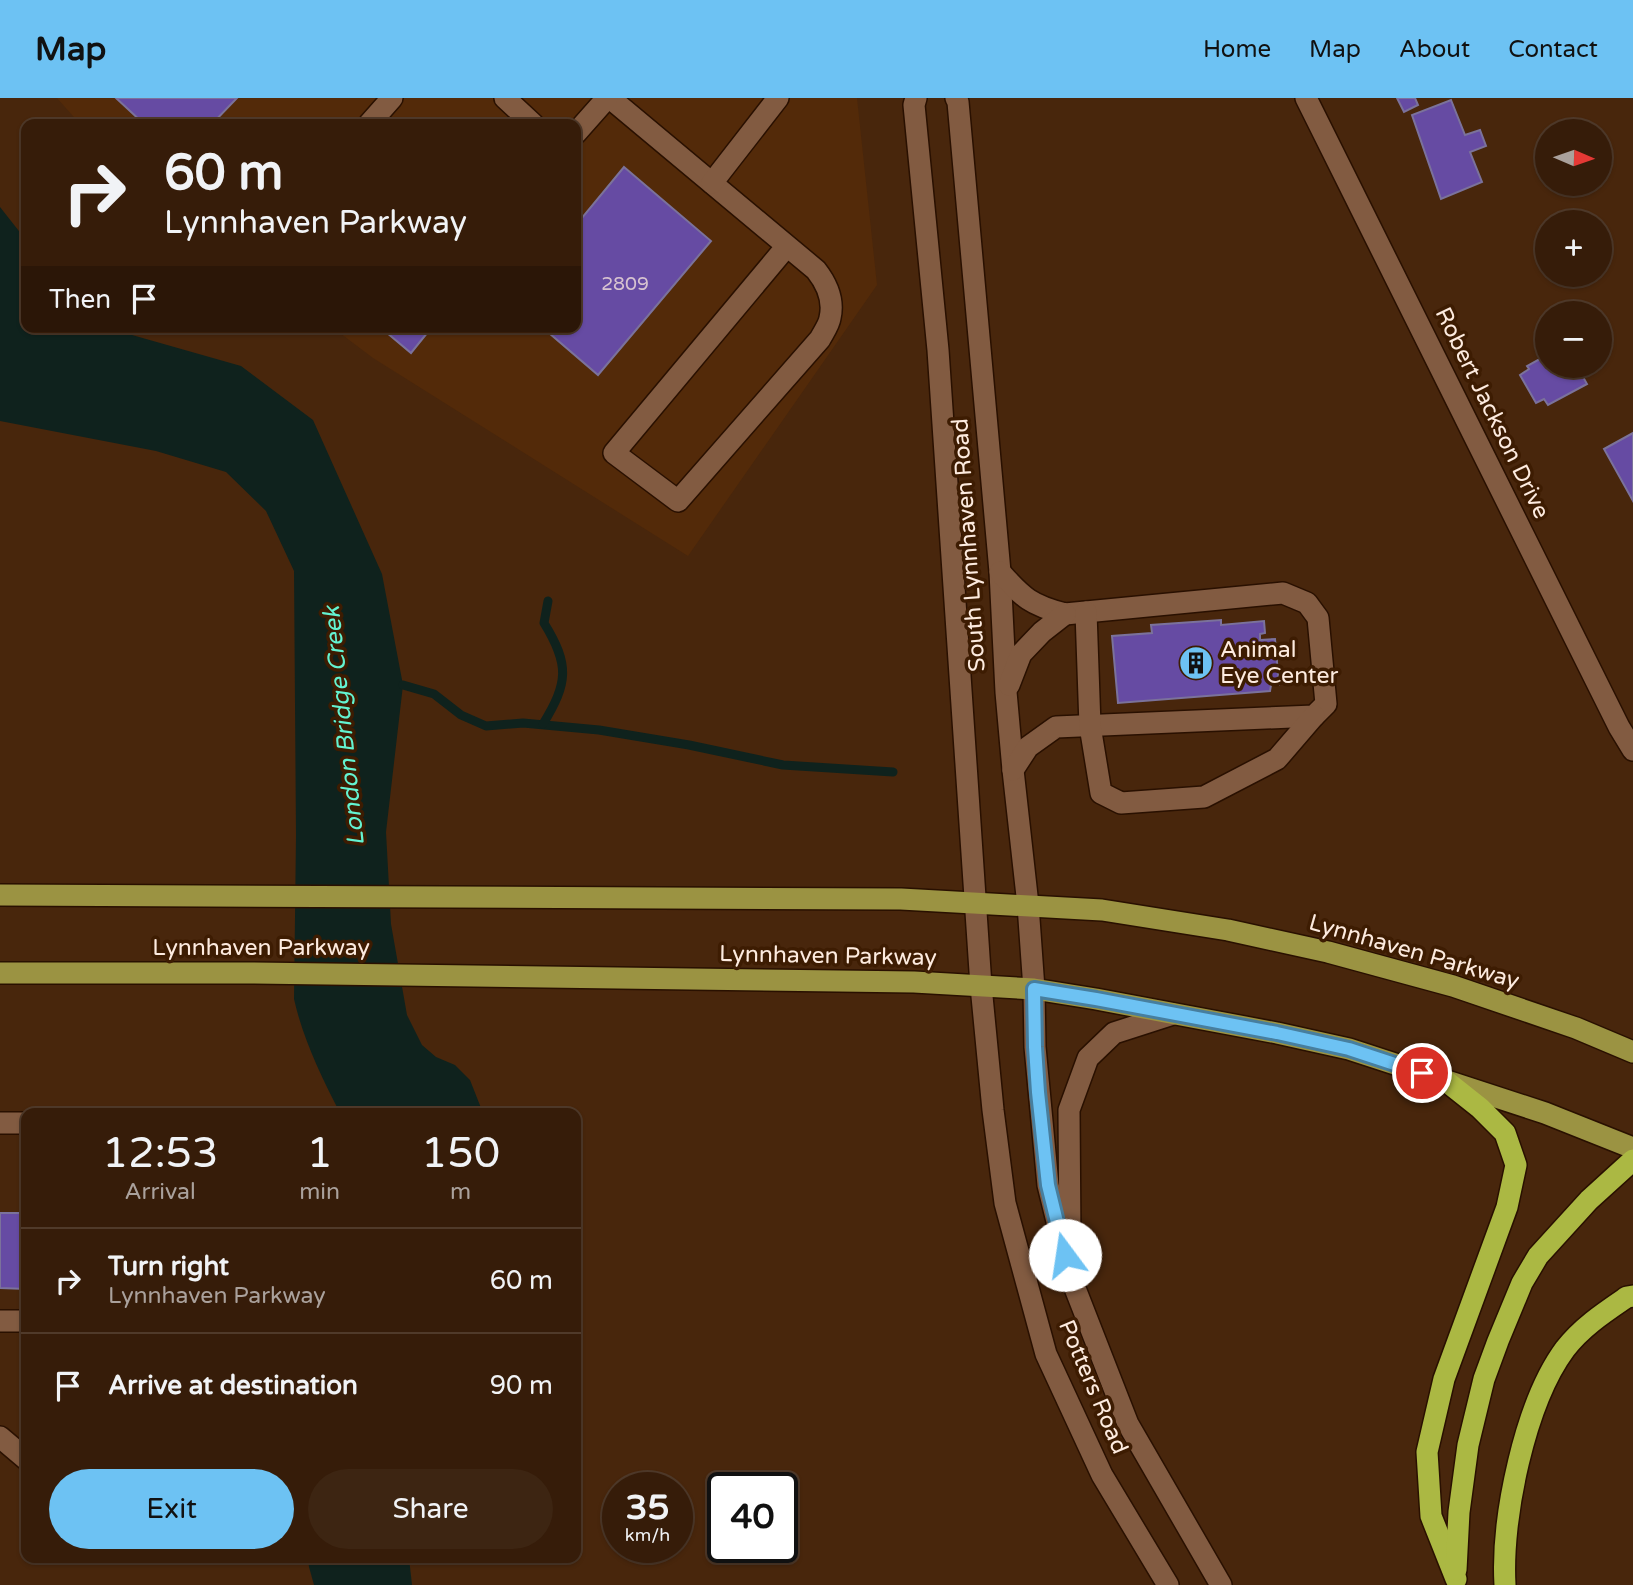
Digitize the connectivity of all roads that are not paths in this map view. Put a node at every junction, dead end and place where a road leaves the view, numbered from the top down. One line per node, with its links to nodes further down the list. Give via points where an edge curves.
1 (392, 98): 8 (street)
2 (505, 98): 9 (street)
3 (608, 98): 10 (street); 11 (street)
4 (778, 98): 11 (street)
5 (916, 98): 21 (street, South Lynnhaven Road, via 938,350)
6 (957, 98): 13 (street, South Lynnhaven Road)
7 (1306, 98): 18 (street, Robert Jackson Drive)
8 (373, 119)
9 (528, 119)
10 (581, 128)
11 (712, 183): 12 (street)
12 (787, 246): 12 (street, via 614,453 678,501 820,339 830,319 831,300 825,282)
13 (1000, 572): 14 (street, via 1021,596 1043,608); 15 (street, South Lynnhaven Road)
14 (1075, 613): 15 (street, via 1042,632 1021,654); 16 (street, via 1283,593 1307,603 1318,618 1326,704); 17 (street)
15 (1006, 692): 19 (street, South Lynnhaven Road)
16 (1314, 716): 17 (street); 17 (street, via 1277,759 1204,797 1121,803 1101,793)
17 (1090, 726): 19 (street, via 1056,727 1028,747)
18 (1633, 750)
19 (1013, 770): 22 (street, South Lynnhaven Road)
20 (0, 895): 21 (main road, Lynnhaven Parkway)
21 (975, 903): 22 (main road, Lynnhaven Parkway); 24 (street, Potters Road)
22 (1027, 905): 25 (street, South Lynnhaven Road); 27 (main road, Lynnhaven Parkway, via 1102,910 1328,952 1453,986)
23 (0, 972): 24 (main road, Lynnhaven Parkway)
24 (981, 986): 25 (main road, Lynnhaven Parkway); 40 (street, Potters Road, via 1005,1203 1046,1353 1102,1475)
25 (1034, 989): 26 (main road, Lynnhaven Parkway); 33 (street, Potters Road, via 1048,1185)
26 (1173, 1014): 28 (main road, Lynnhaven Parkway, via 1349,1049); 33 (street, via 1114,1033 1088,1058 1069,1110)
27 (1633, 1052)
28 (1446, 1082): 31 (main road, Lynnhaven Parkway, via 1545,1113); 39 (highway, via 1504,1133 1516,1165 1507,1207 1444,1379 1427,1452 1431,1516)
29 (0, 1123): 30 (street)
30 (21, 1123)
31 (1633, 1148)
32 (1633, 1160): 39 (highway, via 1538,1256 1522,1283 1485,1379 1468,1445)
33 (1070, 1278): 41 (street, Potters Road, via 1128,1424)
34 (1633, 1296): 42 (highway, via 1591,1321 1547,1378 1518,1463 1508,1521)
35 (0, 1321): 36 (street)
36 (21, 1321)
37 (0, 1437): 38 (street)
38 (21, 1455)
39 (1456, 1582)
40 (1168, 1585)
41 (1221, 1585)
42 (1505, 1585)

